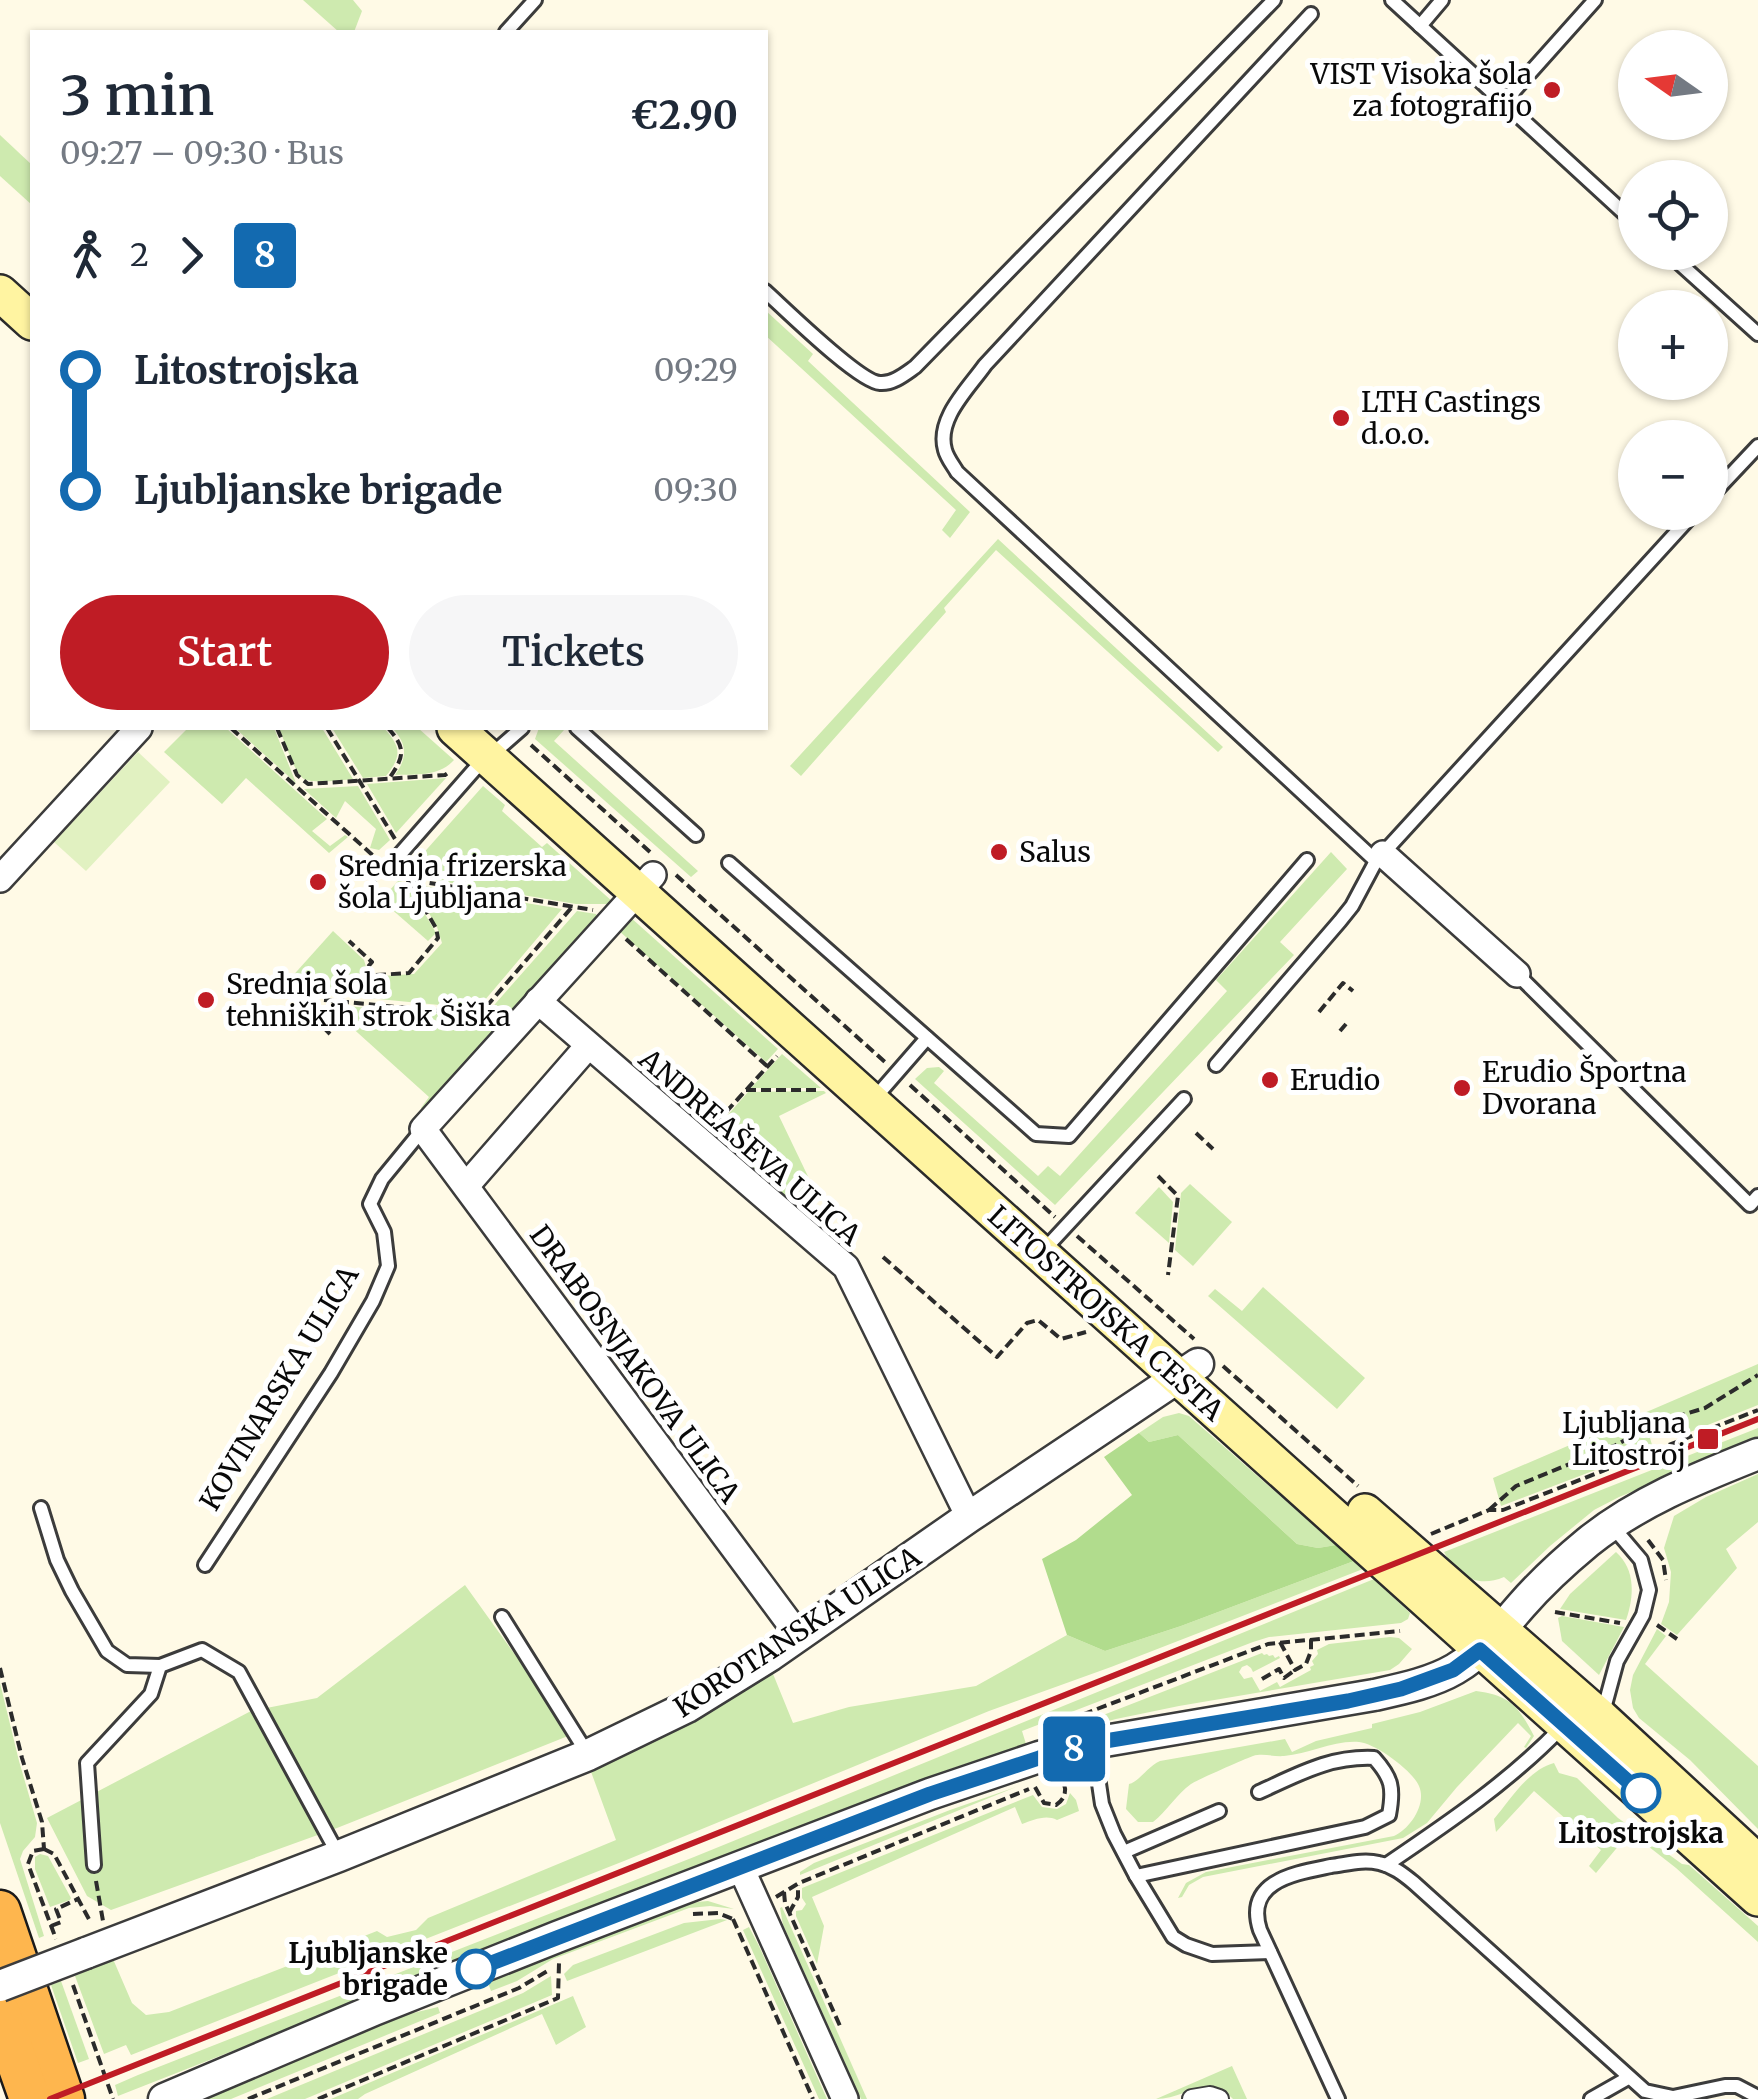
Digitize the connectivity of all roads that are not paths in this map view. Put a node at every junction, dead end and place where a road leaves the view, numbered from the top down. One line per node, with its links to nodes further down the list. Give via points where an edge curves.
1 (536, 0): 8 (lane)
2 (1274, 0): 13 (lane, via 894,381 878,384 865,376)
3 (1392, 0): 7 (lane)
4 (1442, 0): 7 (lane)
5 (1595, 0): 9 (lane)
6 (1311, 14): 24 (lane, via 985,365 943,430 945,452 957,472)
7 (1420, 26): 9 (lane)
8 (508, 30)
9 (1503, 103): 10 (lane)
10 (1618, 208)
11 (1688, 270): 15 (lane)
12 (0, 292): 14 (main road)
13 (768, 294)
14 (21, 329)
15 (1758, 334)
16 (1758, 446): 17 (lane)
17 (1728, 478)
18 (1679, 530): 24 (lane)
19 (137, 730): 28 (street)
20 (465, 730): 22 (main road, LITOSTROJSKA CESTA)
21 (578, 730): 23 (lane)
22 (505, 738): 27 (lane); 29 (main road, LITOSTROJSKA CESTA)
23 (696, 835)
24 (1379, 858): 30 (street); 34 (lane, via 1352,906)
25 (1307, 860): 32 (lane, via 1069,1136 1036,1134)
26 (730, 864): 32 (lane)
27 (388, 868)
28 (0, 879)
29 (640, 888): 31 (street, KOVINARSKA ULICA); 35 (main road, LITOSTROJSKA CESTA)
30 (1517, 974): 39 (lane, via 1750,1205)
31 (538, 1002): 33 (street); 37 (street, KOVINARSKA ULICA)
32 (927, 1038): 35 (lane)
33 (588, 1046): 38 (street); 45 (street, ANDREAŠEVA ULICA, via 846,1268)
34 (1216, 1066)
35 (885, 1086): 40 (main road, LITOSTROJSKA CESTA)
36 (1184, 1099): 40 (lane)
37 (423, 1129): 38 (street, DRABOSNJAKOVA ULICA); 47 (lane, KOVINARSKA ULICA, via 370,1204 384,1232 388,1266 373,1301)
38 (466, 1186): 49 (street, DRABOSNJAKOVA ULICA)
39 (1758, 1196)
40 (1053, 1239): 41 (main road, LITOSTROJSKA CESTA)
41 (1197, 1361): 42 (main road, LITOSTROJSKA CESTA); 45 (street, KOROTANSKA ULICA)
42 (1229, 1408): 50 (main road, LITOSTROJSKA CESTA); 50 (main road, LITOSTROJSKA CESTA, via 1423,1554)
43 (1758, 1454): 46 (street, via 1684,1484)
44 (42, 1508): 51 (lane, via 57,1560 107,1651 127,1665)
45 (969, 1517): 49 (street, KOROTANSKA ULICA)
46 (1611, 1525): 50 (street); 52 (lane, via 1641,1560 1649,1590 1617,1661)
47 (205, 1565)
48 (502, 1617): 55 (lane)
49 (799, 1636): 55 (street, KOROTANSKA ULICA, via 687,1707)
50 (1491, 1640): 52 (main road, LITOSTROJSKA CESTA); 53 (main road, LITOSTROJSKA CESTA); 54 (street, via 1453,1670 1401,1689)
51 (160, 1666): 59 (lane, via 202,1650 240,1672); 61 (lane, via 150,1694 87,1763)
52 (1601, 1718): 60 (main road, LITOSTROJSKA CESTA)
53 (1564, 1724): 62 (lane, via 1526,1763); 65 (main road, LITOSTROJSKA CESTA)
54 (1093, 1743): 58 (lane, via 1102,1804); 63 (street, via 930,1794)
55 (588, 1756): 59 (street, KOROTANSKA ULICA)
56 (1259, 1792): 64 (lane, via 1328,1761 1354,1757 1374,1758 1388,1774 1393,1795 1389,1815 1365,1828)
57 (1219, 1811): 58 (lane)
58 (1124, 1852): 64 (lane)
59 (339, 1856): 68 (street, KOROTANSKA ULICA, bridge, via 95,1941)
60 (1758, 1863)
61 (94, 1865)
62 (1386, 1865): 67 (lane, via 1367,1861 1280,1878 1257,1910); 70 (lane, via 1402,1872)
63 (741, 1868): 72 (street); 75 (street)
64 (1136, 1876): 67 (lane, via 1173,1937 1186,1945 1212,1954)
65 (1758, 1898)
66 (0, 1911): 74 (highway)
67 (1270, 1952): 78 (lane)
68 (0, 1986)
69 (0, 2014): 73 (highway)
70 (1628, 2078): 71 (lane, via 1662,2096 1736,2086); 79 (lane)
71 (1758, 2097)
72 (167, 2098)
73 (30, 2099)
74 (64, 2099)
75 (845, 2099)
76 (1192, 2099): 77 (street)
77 (1219, 2099)
78 (1338, 2099)
79 (1591, 2099)

